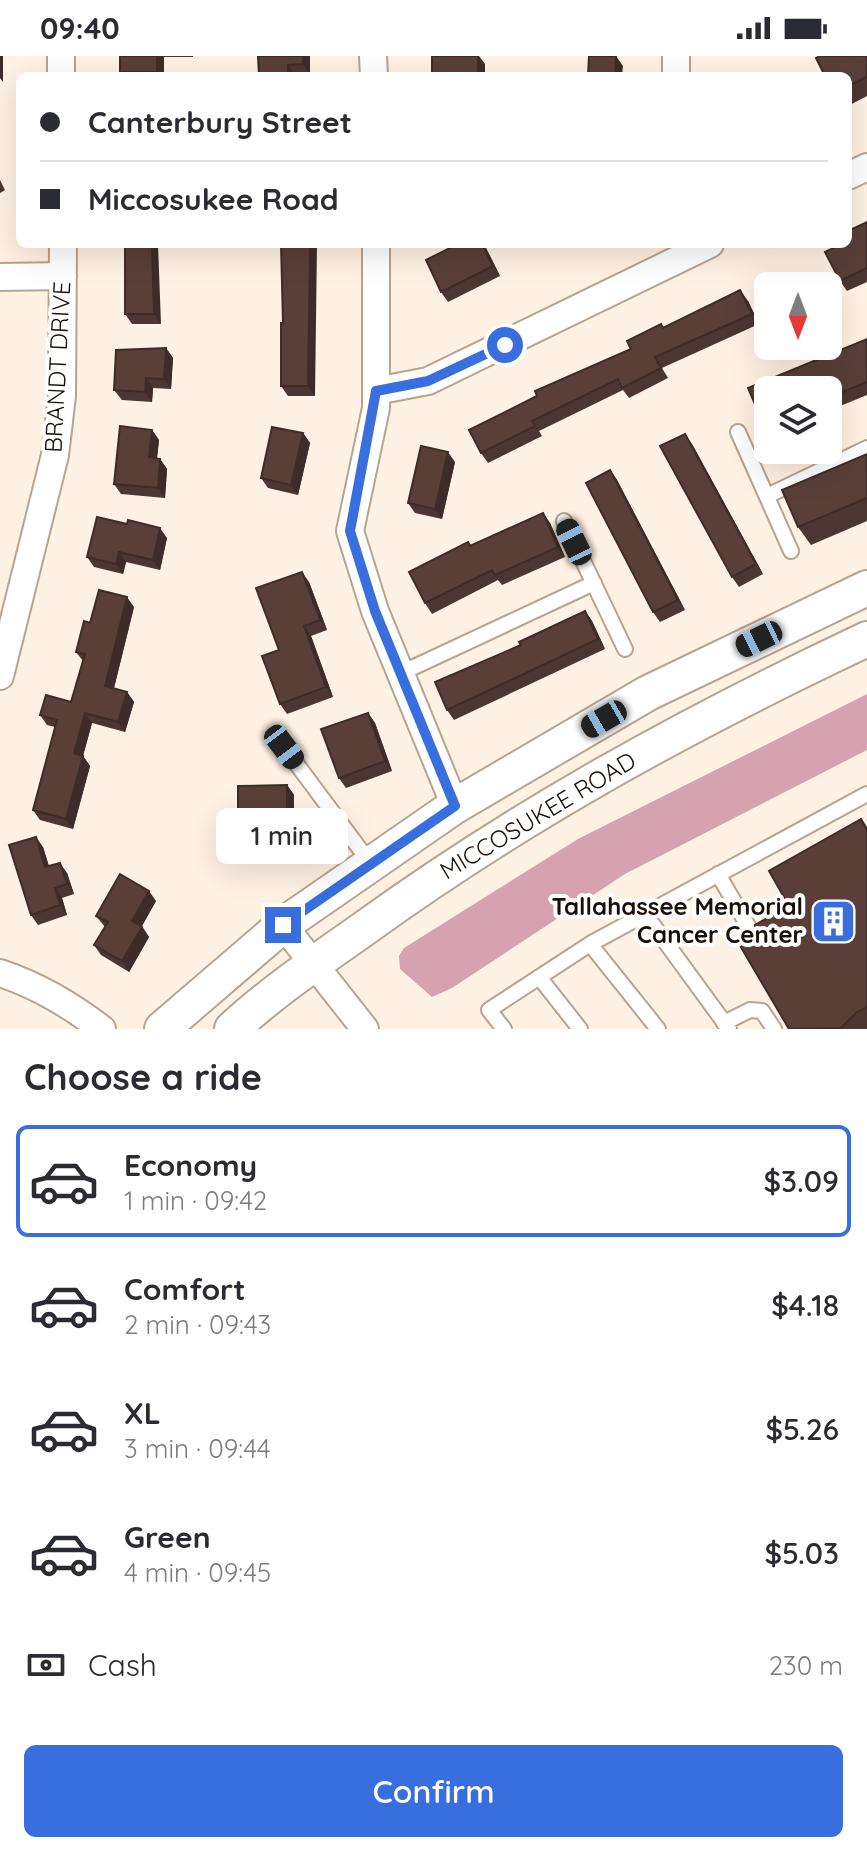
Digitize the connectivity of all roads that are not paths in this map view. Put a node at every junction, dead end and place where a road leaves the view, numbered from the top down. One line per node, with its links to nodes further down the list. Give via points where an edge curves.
1 (63, 248): 4 (street, BRANDT DRIVE)
2 (376, 248): 6 (street)
3 (702, 248): 6 (street, via 428,381)
4 (63, 276): 5 (street); 17 (street, BRANDT DRIVE, via 62,396 55,455)
5 (0, 277)
6 (376, 391): 16 (street, via 350,531)
7 (738, 432): 9 (lane)
8 (867, 448): 9 (lane)
9 (767, 496): 11 (lane)
10 (564, 521): 12 (lane)
11 (791, 551)
12 (594, 583): 15 (lane); 16 (lane)
13 (867, 588): 20 (street, MICCOSUKEE ROAD, via 648,693)
14 (867, 639): 27 (street, MICCOSUKEE ROAD, via 567,793)
15 (625, 649)
16 (399, 674): 20 (street)
17 (0, 676)
18 (284, 747): 21 (lane)
19 (867, 794): 22 (lane)
20 (455, 806): 21 (street, MICCOSUKEE ROAD)
21 (371, 864): 24 (street, MICCOSUKEE ROAD)
22 (718, 874): 23 (lane); 26 (lane)
23 (645, 914): 25 (lane); 30 (lane)
24 (283, 925): 27 (street); 32 (street, MICCOSUKEE ROAD)
25 (590, 944): 29 (lane); 37 (lane)
26 (765, 956)
27 (313, 964): 33 (street, MICCOSUKEE ROAD); 34 (street)
28 (0, 973): 31 (street, via 55,997)
29 (539, 977): 35 (lane, via 489,1010); 36 (lane)
30 (727, 1026): 38 (lane, via 750,1010 762,1011)
31 (102, 1029)
32 (162, 1029)
33 (232, 1029)
34 (365, 1029)
35 (504, 1029)
36 (580, 1029)
37 (658, 1029)
38 (774, 1029)

